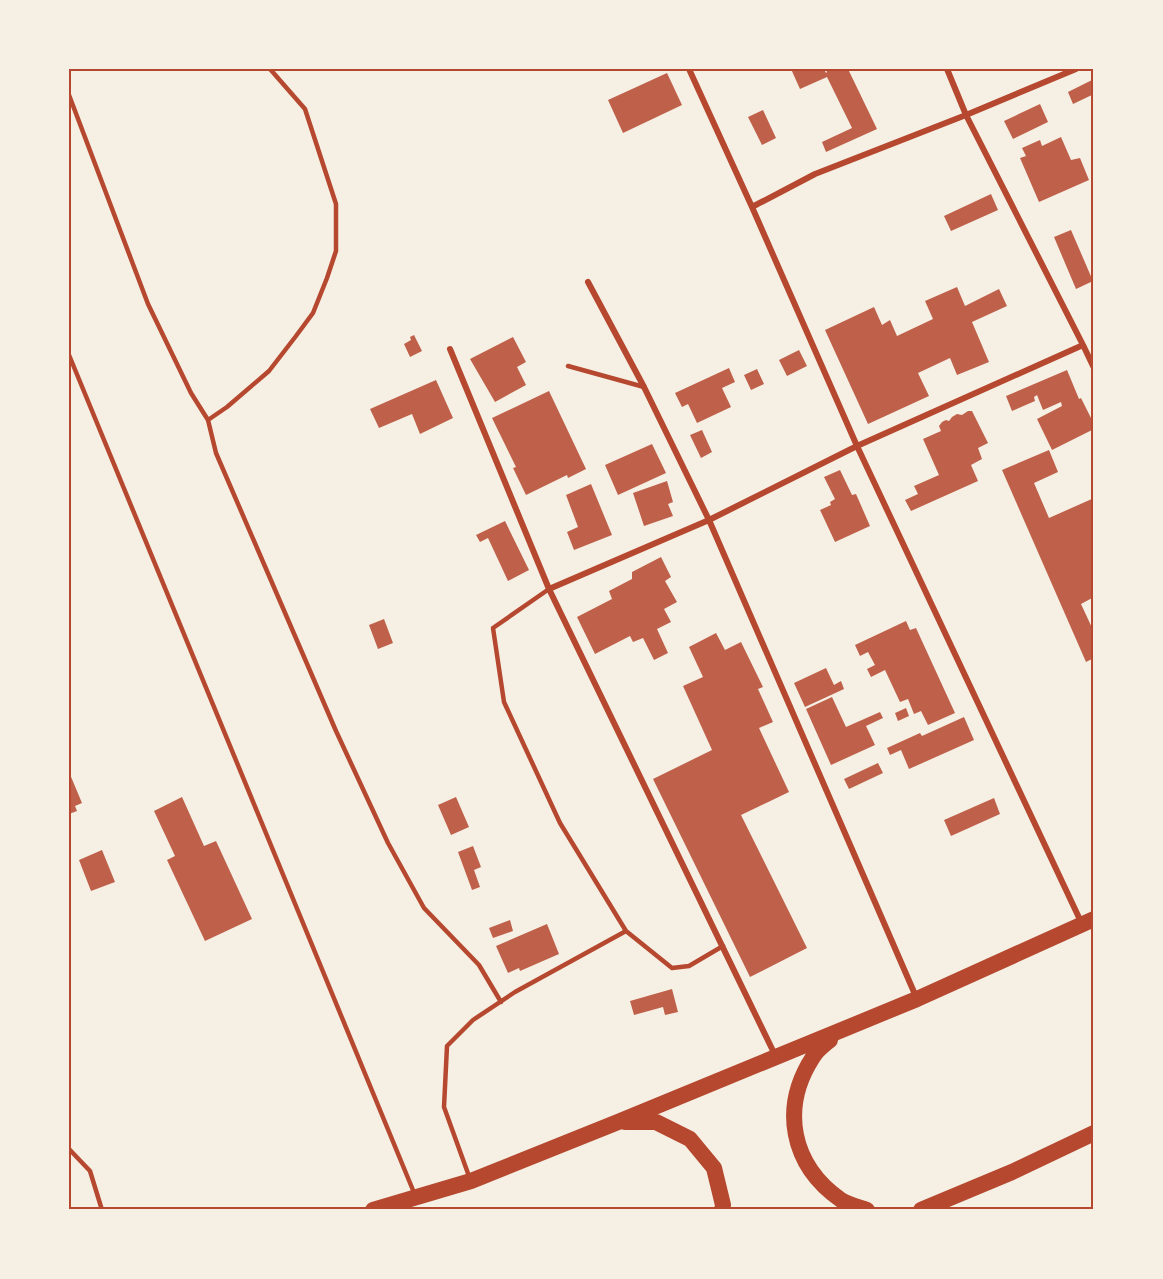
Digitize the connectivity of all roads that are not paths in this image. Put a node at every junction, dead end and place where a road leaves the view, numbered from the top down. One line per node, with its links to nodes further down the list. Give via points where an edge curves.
1 (270, 69): 15 (lane, via 305,109 336,204 336,250 313,313 296,336 269,370)
2 (689, 69): 7 (street)
3 (947, 69): 6 (street)
4 (1076, 69): 6 (street)
5 (69, 95): 15 (lane, via 148,304)
6 (966, 115): 7 (street, via 815,174); 9 (street)
7 (752, 207): 16 (street)
8 (588, 282): 14 (street)
9 (1083, 345): 13 (street); 16 (street)
10 (450, 349): 18 (street)
11 (69, 355): 30 (lane)
12 (568, 366): 14 (lane)
13 (1094, 368)
14 (644, 387): 17 (street)
15 (208, 420): 23 (lane, via 216,453 388,843 424,908 479,964)
16 (857, 446): 17 (street); 19 (street)
17 (709, 520): 18 (street); 22 (street)
18 (549, 589): 20 (lane, via 493,628 504,702 560,823); 21 (street)
19 (1088, 922): 22 (highway)
20 (626, 931): 21 (lane, via 672,968 689,966); 23 (lane)
21 (723, 946): 25 (street)
22 (917, 999): 24 (highway)
23 (501, 1002): 29 (lane, via 473,1020 447,1046 444,1107)
24 (839, 1032): 25 (highway); 34 (highway, via 814,1054 798,1084 793,1118 800,1151 817,1180 843,1201)
25 (776, 1057): 26 (highway)
26 (618, 1122): 29 (highway); 33 (highway, via 656,1122 690,1139 714,1168)
27 (1094, 1133): 35 (highway)
28 (69, 1149): 31 (lane, via 90,1171)
29 (471, 1181): 30 (highway)
30 (416, 1197): 32 (highway)
31 (102, 1210)
32 (373, 1210)
33 (722, 1210)
34 (867, 1210)
35 (921, 1210)

